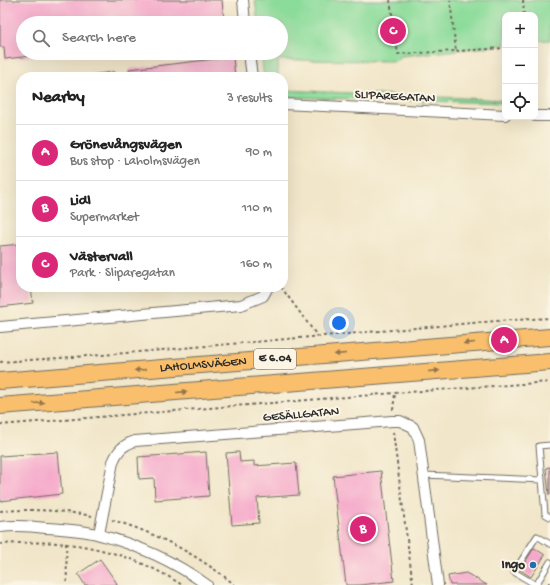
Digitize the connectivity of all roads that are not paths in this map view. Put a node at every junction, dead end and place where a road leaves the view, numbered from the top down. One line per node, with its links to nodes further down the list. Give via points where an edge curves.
1 (243, 0): 2 (street)
2 (245, 16)
3 (250, 60): 4 (street)
4 (251, 72)
5 (288, 104): 6 (street, SLIPAREGATAN)
6 (502, 115)
7 (538, 116): 8 (street)
8 (550, 116)
9 (265, 292): 10 (street, via 263,296 241,305)
10 (0, 327)
11 (550, 337): 13 (highway, LAHOLMSVÄGEN / E 6.04, one-way to 13)
12 (550, 362): 14 (highway, LAHOLMSVÄGEN / E 6.04, one-way to 12)
13 (0, 381)
14 (0, 406)
15 (550, 445): 17 (lane, via 539,446)
16 (423, 475): 17 (lane); 20 (street, GESÄLLGATAN, via 419,440 413,427 392,420 135,440 124,445 113,462); 24 (street, GESÄLLGATAN)
17 (542, 480): 18 (lane, via 545,514)
18 (550, 517)
19 (0, 527): 20 (street, via 32,526)
20 (99, 534): 23 (street, via 147,551 188,571)
21 (550, 544): 25 (lane, via 536,536 514,572)
22 (550, 562): 25 (lane)
23 (207, 585)
24 (438, 585)
25 (536, 585)

